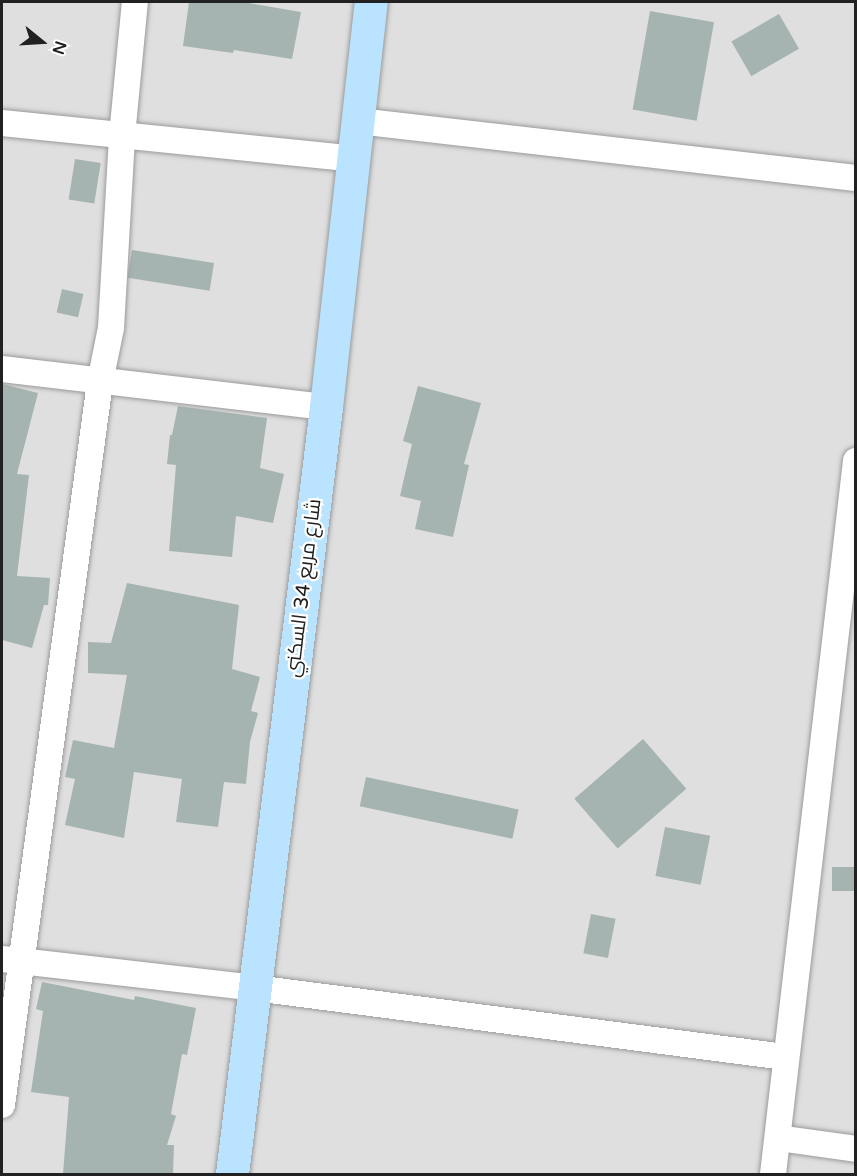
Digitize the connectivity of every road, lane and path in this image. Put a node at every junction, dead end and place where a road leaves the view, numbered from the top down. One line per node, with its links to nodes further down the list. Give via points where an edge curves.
1 (135, 2): 5 (street)
2 (371, 2): 3 (street, شارع مربع 34 السكني)
3 (358, 122): 6 (street, شارع مربع 34 السكني); 7 (street)
4 (2, 123): 5 (street)
5 (122, 136): 6 (street); 9 (street, via 111,328)
6 (354, 159): 10 (street, شارع مربع 34 السكني)
7 (855, 178)
8 (2, 369): 9 (street)
9 (100, 382): 10 (street); 13 (street)
10 (326, 407): 14 (street, شارع مربع 34 السكني)
11 (855, 460): 12 (street)
12 (845, 641): 15 (street)
13 (11, 960): 14 (street); 16 (street)
14 (255, 988): 15 (street); 19 (street, شارع مربع 34 السكني)
15 (785, 1058): 17 (street)
16 (2, 1106)
17 (778, 1138): 18 (street); 20 (street)
18 (855, 1149)
19 (232, 1174)
20 (773, 1174)

